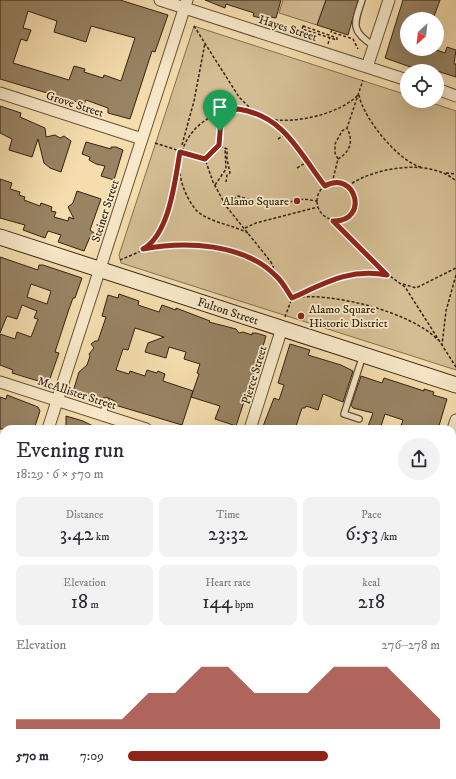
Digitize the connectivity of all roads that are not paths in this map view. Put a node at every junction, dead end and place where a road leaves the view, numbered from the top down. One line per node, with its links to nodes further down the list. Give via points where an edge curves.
1 (160, 0): 4 (street, Hayes Street)
2 (362, 0): 5 (lane, via 356,28 362,38)
3 (389, 0): 5 (street)
4 (186, 4): 6 (street, Hayes Street); 11 (street, Steiner Street)
5 (374, 46): 6 (street)
6 (367, 67): 7 (street, Hayes Street)
7 (400, 78)
8 (444, 92): 10 (street)
9 (0, 93): 11 (street, Grove Street)
10 (456, 96)
11 (142, 139): 13 (street, Steiner Street)
12 (0, 237): 13 (street, Fulton Street)
13 (100, 270): 14 (street, Fulton Street); 18 (street, Steiner Street)
14 (284, 322): 15 (street, Fulton Street); 24 (street, Pierce Street)
15 (363, 354): 17 (street, Fulton Street); 21 (lane, via 344,414)
16 (0, 382): 18 (street, McAllister Street)
17 (456, 384)
18 (58, 400): 20 (street, McAllister Street); 22 (street, Steiner Street)
19 (106, 401): 20 (lane)
20 (103, 415): 23 (street, McAllister Street)
21 (359, 419)
22 (49, 425)
23 (134, 425)
24 (251, 425)

